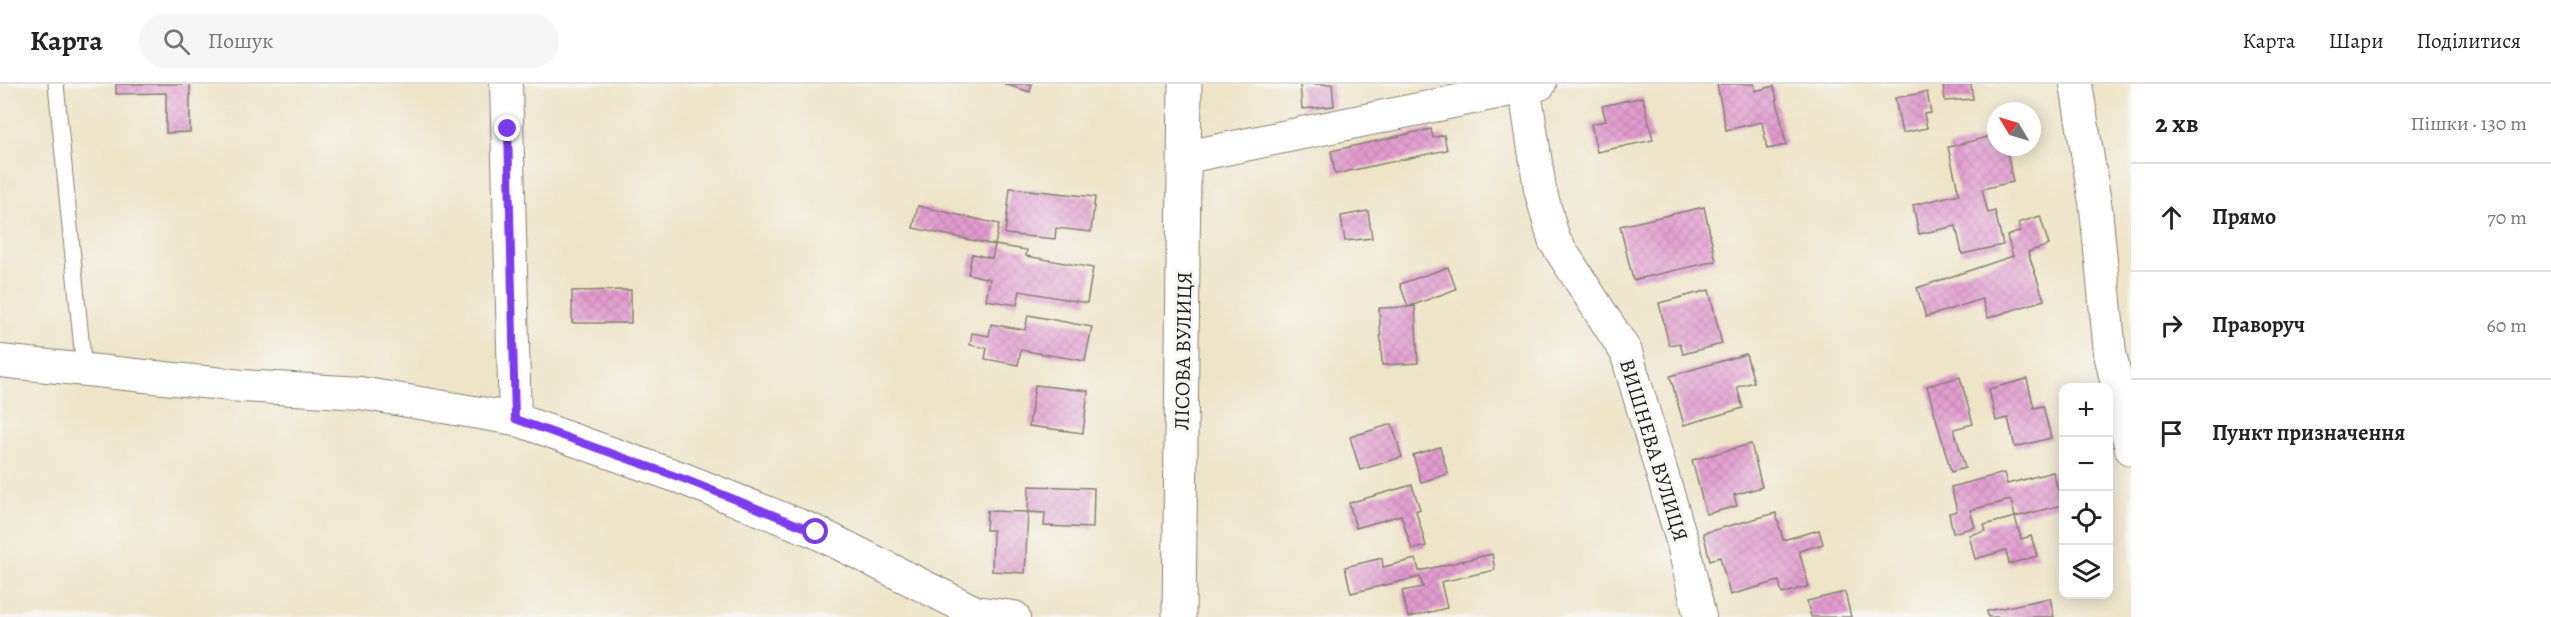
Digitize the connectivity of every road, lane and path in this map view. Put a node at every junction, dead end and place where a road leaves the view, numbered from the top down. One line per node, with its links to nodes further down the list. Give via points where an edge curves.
1 (56, 84): 8 (lane)
2 (506, 84): 9 (street)
3 (1185, 84): 6 (street, ЛІСОВА ВУЛИЦЯ)
4 (2076, 84): 10 (street, via 2096,209 2110,353)
5 (1529, 85): 6 (street); 13 (street, ВИШНЕВА ВУЛИЦЯ, via 1540,189 1554,240 1626,352 1683,544)
6 (1186, 157): 12 (street, ЛІСОВА ВУЛИЦЯ)
7 (0, 361): 8 (street)
8 (84, 370): 9 (street, via 360,393)
9 (515, 419): 11 (street, via 684,479 816,532 975,612)
10 (2131, 449)
11 (1014, 617)
12 (1179, 617)
13 (1700, 617)

